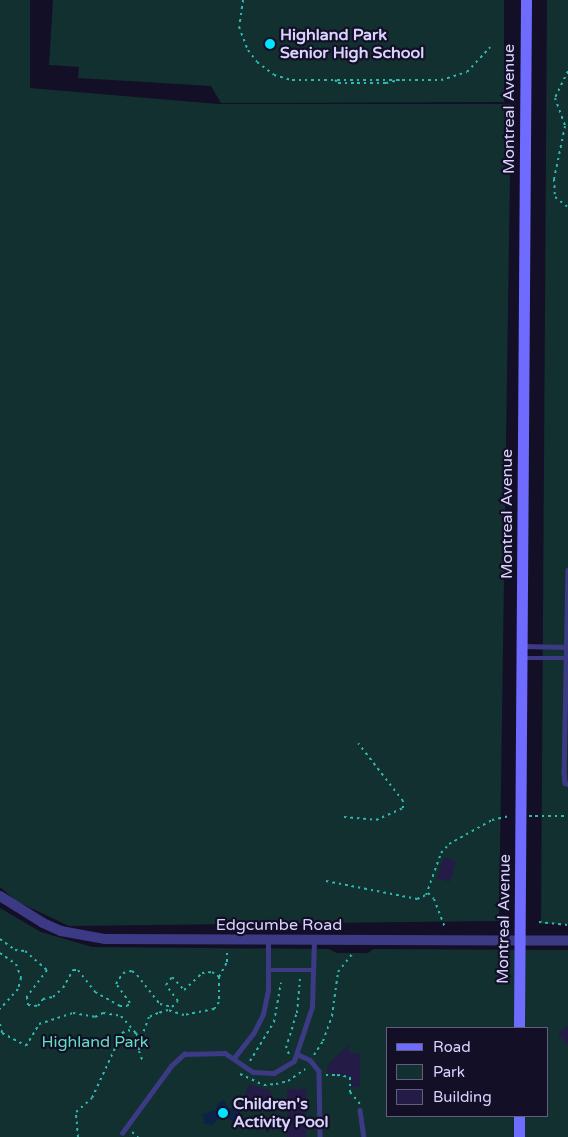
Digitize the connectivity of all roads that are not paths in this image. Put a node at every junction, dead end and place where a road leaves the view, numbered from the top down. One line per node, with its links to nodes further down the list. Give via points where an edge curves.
1 (526, 0): 4 (main road, Montreal Avenue)
2 (568, 570): 3 (lane)
3 (567, 646): 4 (lane); 5 (lane)
4 (523, 652): 5 (lane); 11 (main road, Montreal Avenue)
5 (566, 658): 6 (lane, via 564,772 565,783)
6 (568, 784)
7 (0, 896): 8 (street, Edgcumbe Road, via 43,923 80,936)
8 (268, 940): 9 (street, Edgcumbe Road); 12 (lane)
9 (314, 940): 11 (street, Edgcumbe Road); 13 (lane)
10 (568, 941): 11 (street, Edgcumbe Road)
11 (520, 942): 14 (main road, Montreal Avenue)
12 (269, 970): 13 (lane); 16 (lane, via 263,1014 253,1034)
13 (313, 970): 15 (lane, via 308,1024)
14 (519, 1027)
15 (297, 1054): 16 (lane, via 294,1061 274,1073 253,1072); 20 (lane, via 310,1060 319,1075)
16 (234, 1058): 19 (lane, via 225,1053 201,1052 178,1058)
17 (360, 1110): 21 (lane)
18 (519, 1117): 22 (main road)
19 (122, 1133)
20 (320, 1137)
21 (364, 1137)
22 (519, 1137)

